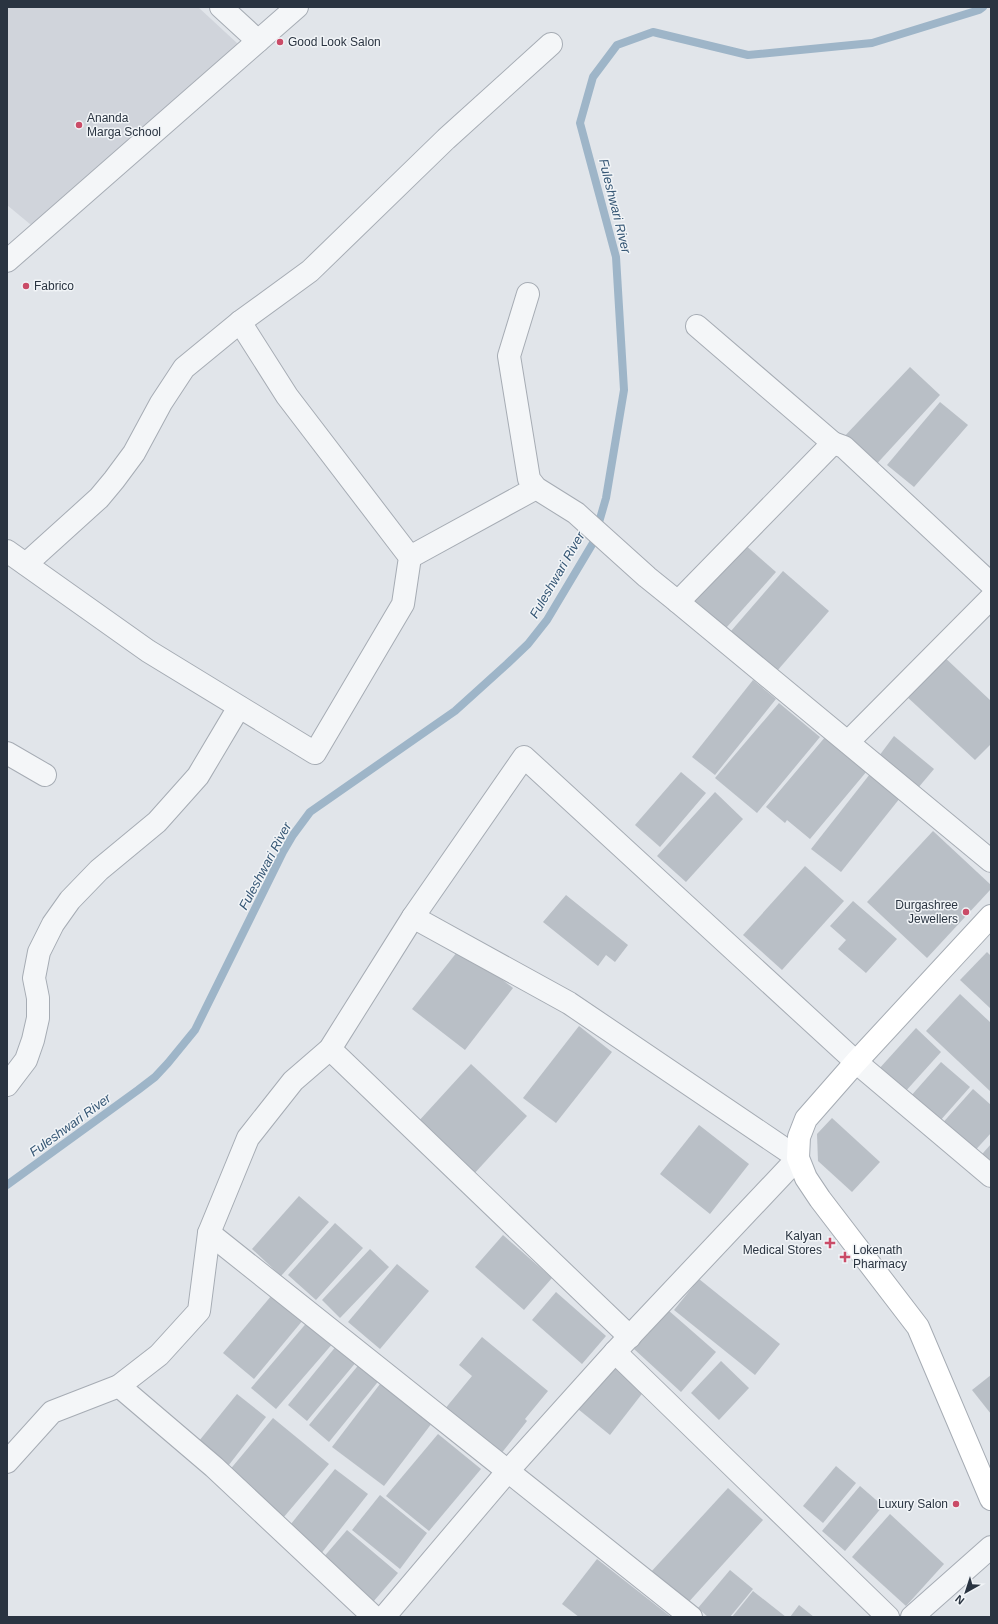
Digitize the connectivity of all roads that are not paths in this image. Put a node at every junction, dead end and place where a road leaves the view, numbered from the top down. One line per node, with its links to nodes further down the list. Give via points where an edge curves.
1 (221, 7): 3 (street)
2 (297, 7): 3 (street)
3 (258, 40): 5 (street)
4 (551, 44): 7 (street, via 446,139 310,271)
5 (7, 261)
6 (528, 294): 10 (street, via 509,356 529,479)
7 (240, 322): 12 (street, via 287,396); 13 (street, via 184,368 134,452 114,480 99,498)
8 (697, 326): 9 (street)
9 (833, 443): 14 (street, via 844,446); 16 (street)
10 (536, 488): 12 (street); 16 (street, via 576,513)
11 (7, 551): 13 (street)
12 (410, 557): 17 (street, via 403,604 315,753)
13 (26, 564): 17 (street, via 148,651)
14 (991, 584)
15 (991, 598): 18 (street)
16 (678, 602): 18 (street)
17 (239, 707): 26 (street, via 198,776 157,822 99,870 70,900 53,924 39,952 34,978 38,1018 33,1040 26,1060)
18 (848, 742): 21 (street)
19 (7, 753): 20 (street)
20 (45, 775)
21 (991, 861)
22 (991, 916): 25 (main road)
23 (413, 917): 24 (street); 25 (street, via 524,757); 27 (street, via 569,1003)
24 (330, 1049): 29 (street, via 293,1081 248,1138); 30 (street)
25 (856, 1062): 27 (main road, via 806,1119 799,1137); 28 (street)
26 (7, 1085)
27 (798, 1158): 30 (street); 34 (main road, via 806,1178 820,1199 918,1327)
28 (991, 1176)
29 (209, 1233): 31 (street, via 199,1312 159,1354); 33 (street)
30 (623, 1345): 33 (street); 39 (street)
31 (119, 1386): 32 (street, via 52,1412); 36 (street, via 214,1467)
32 (7, 1462)
33 (507, 1472): 37 (street); 38 (street)
34 (991, 1499)
35 (991, 1547): 40 (street)
36 (374, 1617)
37 (384, 1617)
38 (691, 1617)
39 (888, 1617)
40 (912, 1617)

